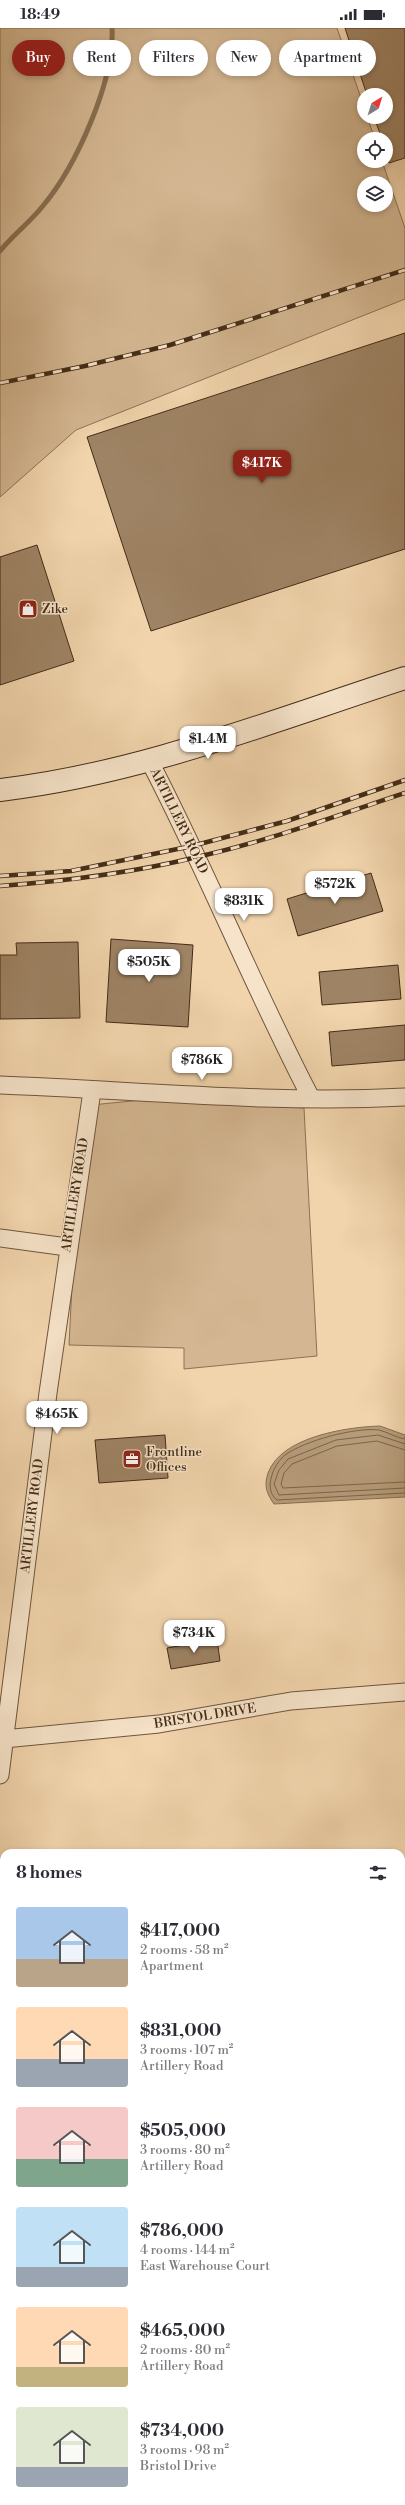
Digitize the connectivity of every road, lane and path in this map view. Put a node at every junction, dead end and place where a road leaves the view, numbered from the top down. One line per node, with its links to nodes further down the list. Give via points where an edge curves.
1 (405, 678): 2 (street)
2 (149, 760): 3 (street, via 99,775); 7 (street, ARTILLERY ROAD, via 216,895 287,1052)
3 (0, 790)
4 (0, 1085): 5 (street)
5 (92, 1091): 7 (street); 9 (street, ARTILLERY ROAD)
6 (405, 1097): 7 (street)
7 (311, 1098)
8 (0, 1238): 9 (street)
9 (67, 1247): 11 (street, ARTILLERY ROAD)
10 (405, 1692): 11 (street, BRISTOL DRIVE, via 291,1701 159,1724)
11 (4, 1739): 12 (street, ARTILLERY ROAD)
12 (0, 1775)

